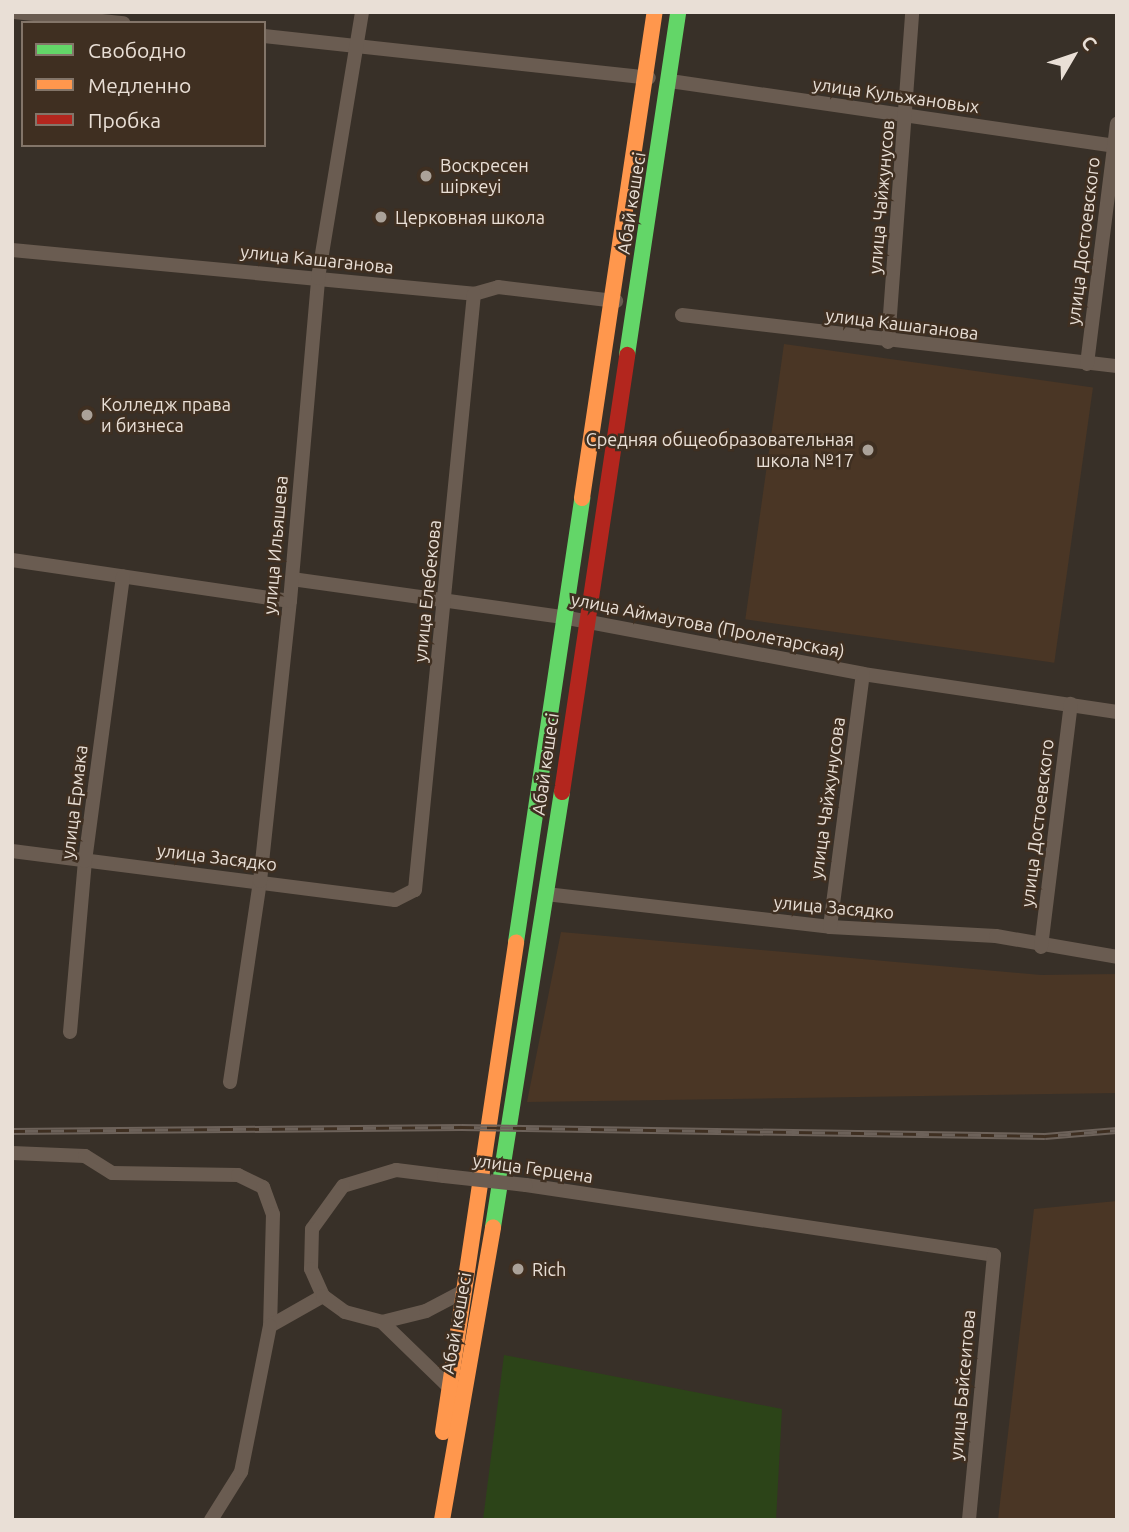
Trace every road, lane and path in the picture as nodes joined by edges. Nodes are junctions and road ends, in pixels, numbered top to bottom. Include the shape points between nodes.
1 (16, 12) edge
2 (362, 12) edge
3 (655, 12) edge
4 (678, 12) edge
5 (912, 12) edge
6 (104, 21) edge
7 (266, 36) edge
8 (357, 45) junction
9 (649, 78) junction
10 (670, 80) junction
11 (907, 117) junction
12 (1117, 124) edge
13 (1115, 146) edge
14 (12, 250) edge
15 (318, 278) junction
16 (474, 294) junction
17 (615, 301) junction
18 (682, 315) dead end
19 (888, 342) junction
20 (1087, 364) junction
21 (1117, 366) edge
22 (12, 560) edge
23 (123, 577) junction
24 (292, 579) junction
25 (290, 601) junction
26 (446, 603) junction
27 (568, 618) junction
28 (586, 622) junction
29 (863, 674) junction
30 (1071, 704) junction
31 (1117, 712) edge
32 (12, 850) edge
33 (85, 862) junction
34 (260, 881) junction
35 (415, 891) joint
36 (546, 894) junction
37 (830, 928) junction
38 (1041, 947) junction
39 (1117, 957) edge
40 (70, 1032) dead end
41 (230, 1082) dead end
42 (12, 1153) edge
43 (994, 1255) joint
44 (464, 1291) junction
45 (323, 1296) junction
46 (382, 1322) junction
47 (270, 1326) junction
48 (450, 1388) junction
49 (211, 1520) edge
50 (429, 1520) edge
51 (442, 1520) edge
52 (970, 1520) edge

1 - 6 street
2 - 8 street, улица Ильяшева
3 - 9 main road, Абай көшесі
4 - 10 main road, Абай көшесі
5 - 11 street, улица Чайжунусов
7 - 8 street
8 - 9 street
8 - 15 street, улица Ильяшева
9 - 17 main road, Абай көшесі
10 - 11 street, улица Кульжановых
10 - 28 main road, Абай көшесі
11 - 13 street, улица Кульжановых
11 - 19 street, улица Чайжунусов
12 - 13 street, улица Достоевского
13 - 20 street, улица Достоевского
14 - 15 street, улица Кашаганова
15 - 16 street, улица Кашаганова
15 - 24 street, улица Ильяшева
16 - 17 street, улица Кашаганова via 498,287
16 - 26 street, улица Елебекова
17 - 27 main road, Абай көшесі
18 - 19 street, улица Кашаганова
19 - 20 street, улица Кашаганова
20 - 21 street, улица Кашаганова
22 - 23 street
23 - 25 street
23 - 33 street, улица Ермака
24 - 25 street, улица Ильяшева
24 - 26 street, улица Аймаутова (Пролетарская)
25 - 34 street, улица Ильяшева
26 - 27 street, улица Аймаутова (Пролетарская)
26 - 35 street, улица Елебекова
27 - 28 street, улица Аймаутова (Пролетарская)
27 - 44 main road, Абай көшесі
28 - 29 street, улица Аймаутова (Пролетарская)
28 - 36 main road, Абай көшесі
29 - 30 street, улица Аймаутова (Пролетарская)
29 - 37 street, улица Чайжунусова
30 - 31 street, улица Аймаутова (Пролетарская)
30 - 38 street, улица Достоевского
32 - 33 street, улица Засядко
33 - 34 street, улица Засядко
33 - 40 street, улица Ермака
34 - 35 street, улица Засядко via 395,900
34 - 41 street, улица Ильяшева
36 - 37 street, улица Засядко
36 - 51 main road, Абай көшесі
37 - 38 street, улица Засядко via 996,936
38 - 39 street, улица Засядко
42 - 47 street via 85,1156 112,1173 238,1175 263,1186 273,1214
43 - 45 street, улица Герцена, bridge via 396,1170 343,1186 312,1229 311,1269
43 - 52 street, улица Байсеитова
44 - 46 street via 426,1311
44 - 48 main road, Абай көшесі
45 - 46 street via 345,1312
45 - 47 street
46 - 48 street
47 - 49 street via 241,1472
48 - 50 main road, Абай көшесі

